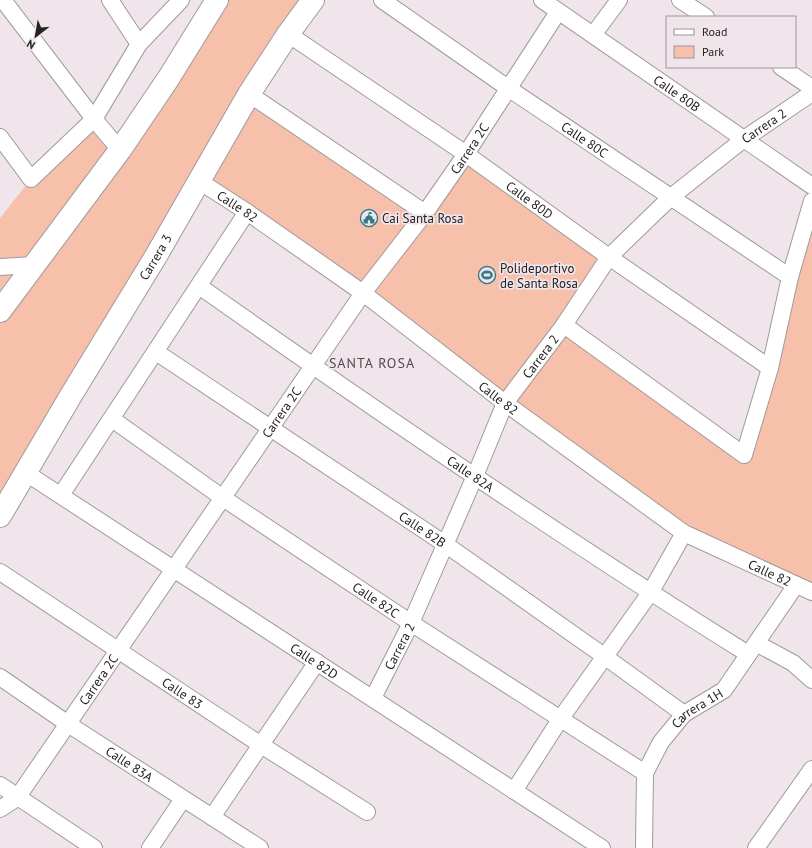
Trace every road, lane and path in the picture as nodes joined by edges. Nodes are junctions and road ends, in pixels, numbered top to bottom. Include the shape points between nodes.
1 (3, 0) edge
2 (110, 0) edge
3 (181, 0) edge
4 (313, 0) edge
5 (382, 0) edge
6 (542, 0) edge
7 (619, 0) edge
8 (680, 0) edge
9 (212, 2) edge
10 (558, 12) junction
11 (704, 16) edge
12 (288, 34) junction
13 (593, 35) junction
14 (139, 44) junction
15 (782, 68) edge
16 (508, 88) junction
17 (812, 88) edge
18 (812, 93) edge
19 (250, 94) junction
20 (94, 119) junction
21 (0, 138) edge
22 (744, 139) junction
23 (120, 150) junction
24 (466, 154) junction
25 (198, 181) junction
26 (812, 186) edge
27 (671, 197) junction
28 (812, 201) edge
29 (247, 212) junction
30 (425, 213) junction
31 (609, 257) junction
32 (34, 265) junction
33 (0, 267) edge
34 (790, 277) junction
35 (199, 286) junction
36 (363, 293) junction
37 (0, 311) edge
38 (564, 325) junction
39 (156, 352) junction
40 (313, 366) junction
41 (770, 368) junction
42 (505, 402) junction
43 (112, 419) junction
44 (271, 429) junction
45 (26, 473) junction
46 (475, 476) junction
47 (61, 495) junction
48 (223, 498) junction
49 (0, 516) edge
50 (684, 533) junction
51 (445, 544) junction
52 (174, 569) junction
53 (0, 572) edge
54 (796, 585) junction
55 (812, 592) edge
56 (650, 593) junction
57 (411, 623) junction
58 (752, 649) junction
59 (118, 651) junction
60 (604, 656) junction
61 (318, 662) junction
62 (0, 677) edge
63 (812, 680) edge
64 (373, 698) junction
65 (684, 714) junction
66 (561, 718) junction
67 (68, 724) junction
68 (261, 745) junction
69 (812, 769) edge
70 (645, 773) junction
71 (0, 785) edge
72 (514, 791) junction
73 (17, 798) junction
74 (183, 799) junction
75 (0, 809) edge
76 (367, 812) dead end
77 (212, 817) junction
78 (763, 846) edge
79 (94, 848) edge
80 (150, 848) edge
81 (260, 848) edge
82 (602, 848) edge
83 (644, 848) edge

1 - 20 street
2 - 14 street
3 - 14 street
4 - 12 main road, Carrera 3
5 - 16 street, Calle 80C
6 - 10 street, Calle 80B
7 - 13 street
8 - 11 street
9 - 23 main road via 168,78
10 - 13 street, Calle 80B
10 - 16 street, Carrera 2C
12 - 19 main road, Carrera 3
12 - 24 street, Calle 80D
13 - 22 street, Calle 80B
14 - 20 street
15 - 17 street
16 - 24 street, Carrera 2C
16 - 27 street, Calle 80C
18 - 22 street, Carrera 2
19 - 25 main road, Carrera 3
19 - 30 street
20 - 21 street via 31,179
20 - 23 street
22 - 26 street, Calle 80B
22 - 27 street, Carrera 2
23 - 32 main road
24 - 30 street, Carrera 2C
24 - 31 street, Calle 80D
25 - 29 street, Calle 82
25 - 45 main road, Carrera 3
27 - 31 street, Carrera 2
27 - 34 street, Calle 80C
28 - 34 street
29 - 35 street
29 - 36 street, Calle 82
30 - 36 street, Carrera 2C
31 - 38 street, Carrera 2
31 - 41 street, Calle 80D
32 - 33 street
32 - 37 main road
34 - 41 street
35 - 39 street
35 - 40 street, Calle 82A
36 - 40 street, Carrera 2C
36 - 42 street, Calle 82
38 - 41 street via 744,456
38 - 42 street, Carrera 2
39 - 43 street
39 - 44 street, Calle 82B
40 - 44 street, Carrera 2C
40 - 46 street, Calle 82A
42 - 46 street, Carrera 2
42 - 50 street, Calle 82
43 - 47 street
43 - 48 street, Calle 82C
44 - 48 street, Carrera 2C
44 - 51 street, Calle 82B
45 - 47 street, Calle 82D
45 - 49 main road, Carrera 3
46 - 51 street, Carrera 2
46 - 56 street, Calle 82A
47 - 52 street, Calle 82D
48 - 52 street, Carrera 2C
48 - 57 street, Calle 82C
50 - 54 street, Calle 82
50 - 56 street
51 - 57 street, Carrera 2
51 - 60 street, Calle 82B
52 - 59 street, Carrera 2C
52 - 61 street, Calle 82D
53 - 59 street, Calle 83
54 - 55 street, Calle 82
54 - 58 street, Carrera 1H
56 - 58 street, Calle 82A
56 - 60 street
57 - 64 street, Carrera 2
57 - 66 street, Calle 82C
58 - 63 street, Calle 82A via 793,663
58 - 65 street, Carrera 1H via 724,690
59 - 67 street, Carrera 2C
59 - 68 street, Calle 83
60 - 65 street, Calle 82B
60 - 66 street
61 - 64 street, Calle 82D
61 - 68 street
62 - 67 street, Calle 83A
64 - 72 street, Calle 82D
65 - 70 street, Carrera 1H via 661,742
66 - 70 street, Calle 82C
66 - 72 street
67 - 73 street, Carrera 2C
67 - 74 street, Calle 83A
68 - 76 street, Calle 83
68 - 77 street
69 - 78 street
70 - 83 street, Carrera 1H
71 - 73 street
72 - 82 street, Calle 82D
73 - 75 street, Carrera 2C
73 - 79 street
74 - 77 street, Calle 83A
74 - 80 street
77 - 81 street, Calle 83A

